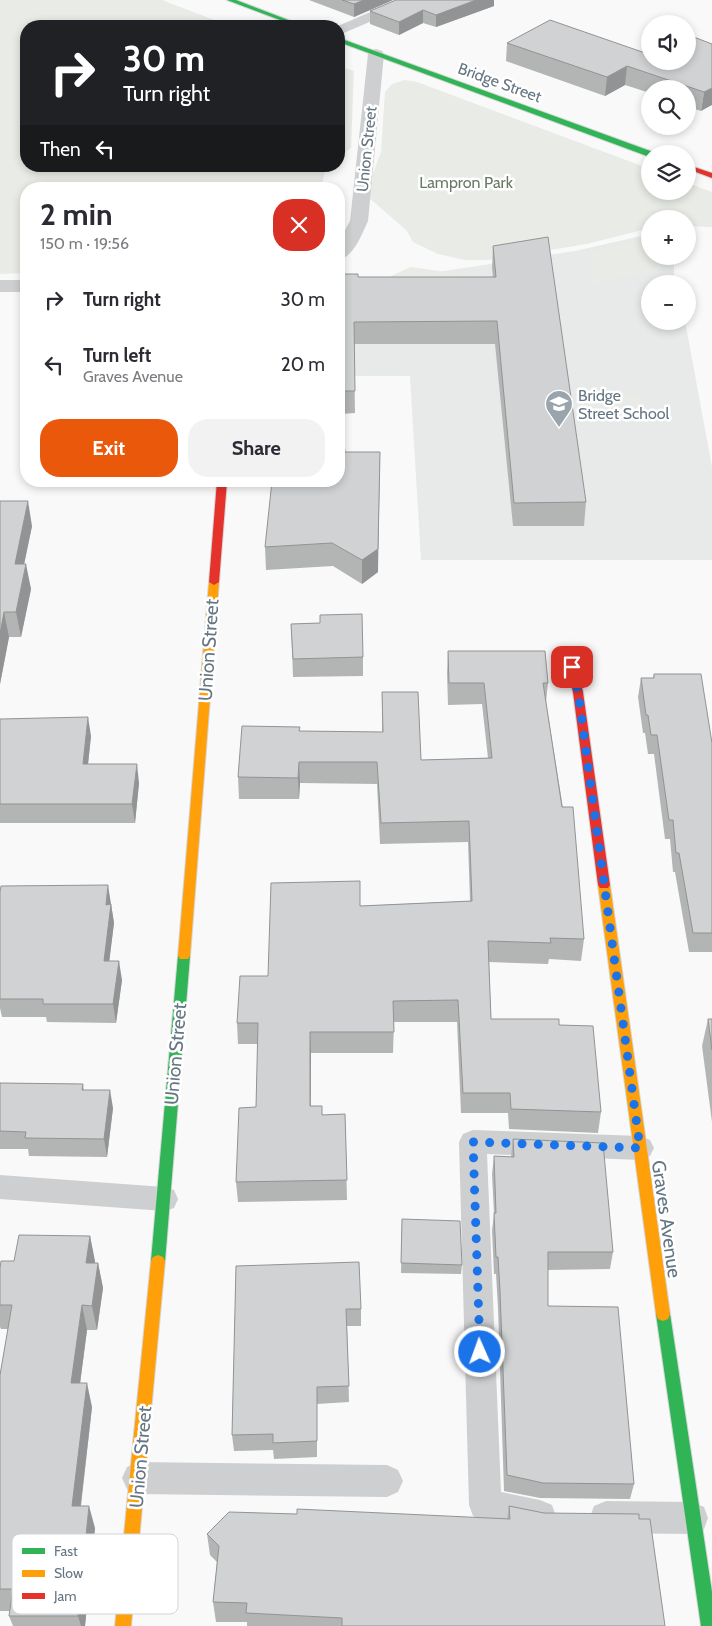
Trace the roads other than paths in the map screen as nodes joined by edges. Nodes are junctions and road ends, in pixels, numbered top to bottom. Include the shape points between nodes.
1 (230, 0) edge
2 (409, 0) edge
3 (285, 20) edge
4 (345, 28) edge
5 (345, 42) edge
6 (376, 54) junction
7 (641, 151) edge
8 (696, 170) edge
9 (712, 176) edge
10 (345, 246) edge
11 (0, 286) edge
12 (20, 286) edge
13 (222, 487) edge
14 (572, 667) dead end
15 (640, 1148) junction
16 (0, 1188) edge
17 (164, 1198) junction
18 (138, 1478) junction
19 (387, 1481) dead end
20 (692, 1518) junction
21 (132, 1534) edge
22 (709, 1626) edge

1 - 3 main road
2 - 4 lane
5 - 6 main road, Bridge Street
6 - 7 main road, Bridge Street
6 - 10 street, Union Street via 359,221
8 - 9 main road
11 - 12 street
13 - 17 main road, Union Street
14 - 15 main road, Graves Avenue
15 - 20 main road, Graves Avenue
15 - 20 lane via 473,1142 485,1505 540,1516
16 - 17 lane
17 - 18 main road, Union Street
18 - 19 lane
18 - 21 main road, Union Street
20 - 22 main road, Graves Avenue

